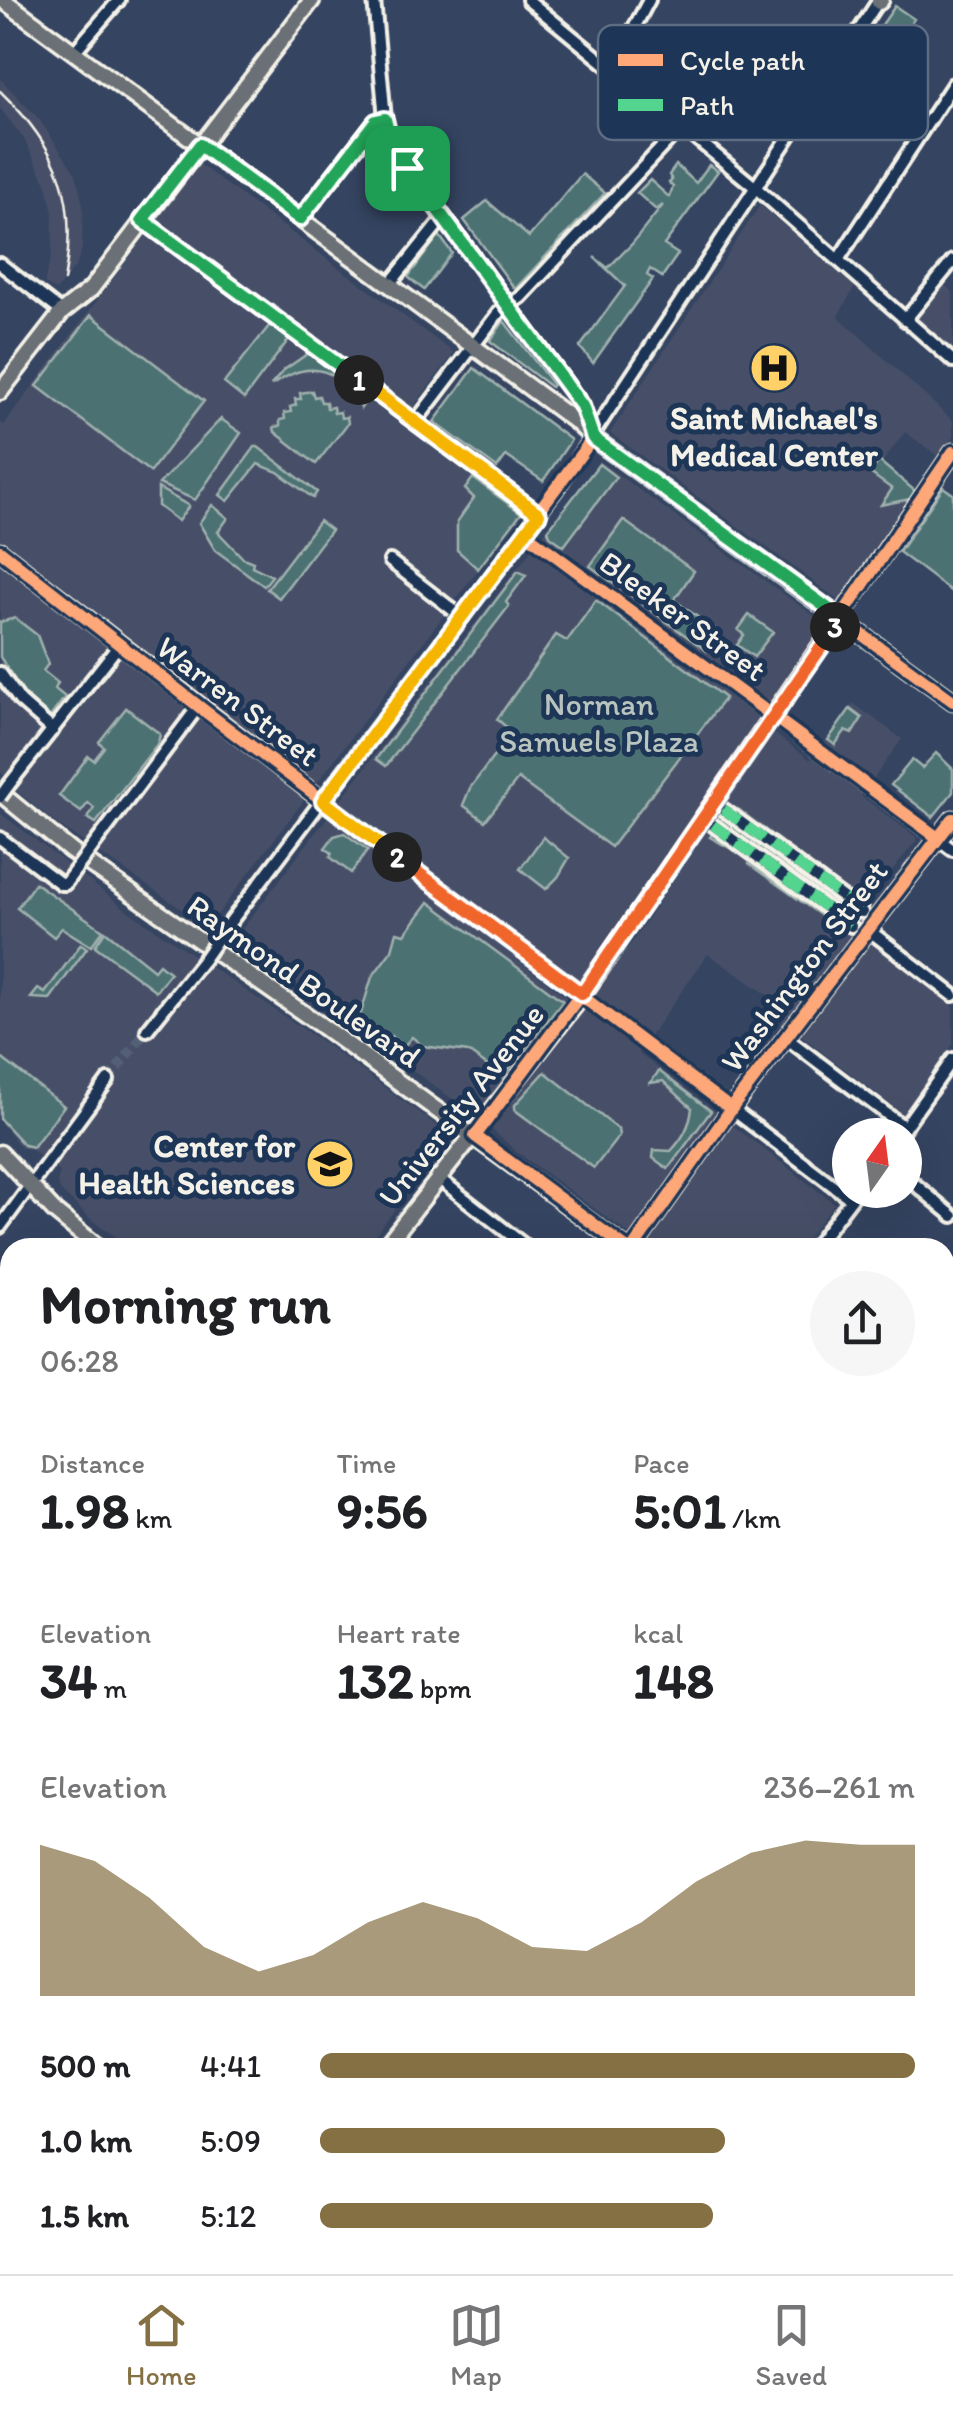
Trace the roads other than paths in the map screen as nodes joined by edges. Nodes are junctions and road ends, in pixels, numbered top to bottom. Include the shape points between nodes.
1 (3, 0) edge
2 (120, 0) edge
3 (312, 0) edge
4 (374, 0) edge
5 (528, 0) edge
6 (649, 0) edge
7 (881, 1) edge
8 (636, 25) edge
9 (865, 25) edge
10 (74, 52) junction
11 (598, 58) edge
12 (953, 84) edge
13 (385, 119) junction
14 (928, 122) edge
15 (669, 140) edge
16 (695, 140) edge
17 (788, 140) edge
18 (916, 140) edge
19 (200, 145) junction
20 (756, 188) junction
21 (443, 218) junction
22 (300, 219) junction
23 (142, 220) junction
24 (838, 260) junction
25 (953, 261) edge
26 (1, 266) edge
27 (389, 285) junction
28 (508, 306) junction
29 (62, 312) junction
30 (905, 320) junction
31 (473, 347) junction
32 (953, 361) edge
33 (0, 392) edge
34 (416, 422) junction
35 (593, 438) junction
36 (953, 452) edge
37 (539, 514) junction
38 (525, 533) junction
39 (0, 551) edge
40 (390, 561) dead end
41 (462, 617) junction
42 (840, 618) junction
43 (119, 645) junction
44 (0, 673) edge
45 (953, 700) edge
46 (198, 707) junction
47 (774, 717) junction
48 (53, 730) junction
49 (3, 792) edge
50 (323, 801) junction
51 (723, 810) dead end
52 (734, 817) junction
53 (953, 819) edge
54 (713, 825) dead end
55 (751, 830) junction
56 (723, 832) junction
57 (0, 838) edge
58 (938, 838) junction
59 (746, 849) junction
60 (953, 850) edge
61 (785, 856) junction
62 (775, 870) junction
63 (818, 879) junction
64 (838, 895) junction
65 (814, 898) junction
66 (862, 912) dead end
67 (834, 914) junction
68 (859, 927) junction
69 (582, 994) junction
70 (953, 995) edge
71 (147, 1030) tunnel mouth
72 (786, 1037) junction
73 (953, 1059) edge
74 (108, 1080) tunnel mouth
75 (731, 1109) junction
76 (886, 1118) edge
77 (911, 1118) edge
78 (475, 1136) junction
79 (0, 1152) edge
80 (438, 1178) junction
81 (832, 1179) edge
82 (29, 1186) junction
83 (922, 1190) edge
84 (844, 1208) edge
85 (953, 1216) edge
86 (0, 1227) edge
87 (87, 1238) edge
88 (392, 1238) edge
89 (515, 1238) edge
90 (616, 1238) edge
91 (637, 1238) edge
92 (821, 1238) edge

1 - 10 main road
2 - 10 street
3 - 19 main road
4 - 13 street
5 - 11 street
6 - 8 street
7 - 9 street
10 - 19 main road
12 - 14 street
13 - 21 street via 396,154
13 - 22 street via 373,124
15 - 28 street
16 - 20 street
17 - 20 street
18 - 24 street
19 - 22 main road
19 - 23 main road
20 - 24 street
20 - 35 street
21 - 27 street
21 - 28 street
22 - 27 main road
23 - 29 main road via 91,289
23 - 34 street
24 - 30 street
25 - 30 street
26 - 29 street
27 - 31 main road
28 - 31 street
28 - 35 street via 582,406
29 - 33 main road
30 - 32 street
31 - 34 street
31 - 35 main road
34 - 37 street
35 - 37 street
35 - 42 main road
36 - 42 main road, University Avenue
37 - 38 street
38 - 41 street
38 - 47 street, Bleeker Street
39 - 43 main road, Warren Street
40 - 41 street
41 - 50 street
42 - 45 main road
42 - 47 main road, University Avenue
43 - 46 main road, Warren Street
43 - 48 street
44 - 48 street
46 - 50 main road, Warren Street
46 - 57 street, bridge via 66,884
47 - 58 street, Bleeker Street
47 - 69 main road, University Avenue
48 - 49 street
49 - 78 main road, Raymond Boulevard via 71,851
50 - 69 street, Warren Street
50 - 71 street, bridge
51 - 52 street
52 - 55 street
52 - 56 street
53 - 58 main road, Washington Street
54 - 56 street
55 - 59 street
55 - 61 street
56 - 59 street
58 - 60 street, Bleeker Street
58 - 68 main road, Washington Street
59 - 62 street
61 - 62 street
61 - 63 street
62 - 65 street
63 - 64 street
63 - 65 street
64 - 66 street
64 - 67 street
65 - 67 street
67 - 68 street
68 - 70 street
68 - 72 main road, Washington Street
69 - 75 street, Warren Street
69 - 78 main road, University Avenue
72 - 75 main road, Washington Street
72 - 76 street
73 - 77 street
74 - 82 street
75 - 81 street, Warren Street
75 - 91 main road, Washington Street
78 - 80 main road, University Avenue
78 - 90 main road, Raymond Boulevard
79 - 82 main road
80 - 88 main road, University Avenue
80 - 89 street
82 - 86 street
82 - 87 main road
83 - 85 street
84 - 92 street

